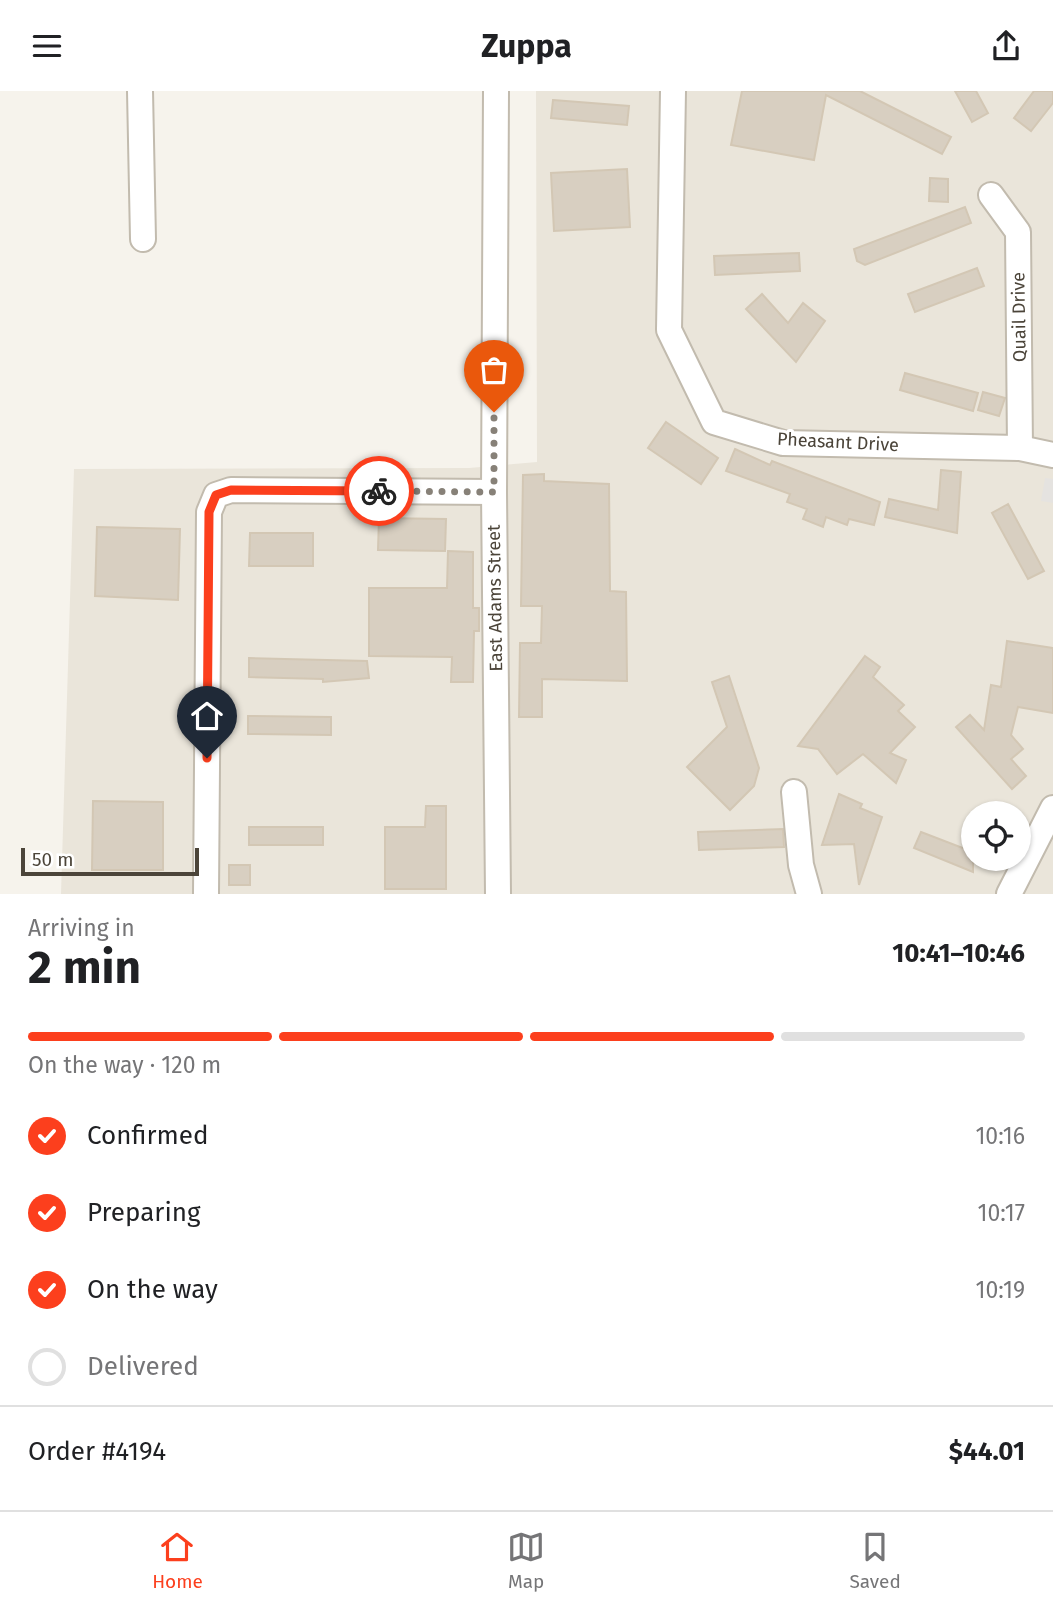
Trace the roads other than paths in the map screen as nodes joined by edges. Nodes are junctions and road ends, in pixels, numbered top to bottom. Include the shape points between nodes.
1 (141, 91) edge
2 (496, 91) edge
3 (673, 91) edge
4 (992, 195) dead end
5 (143, 239) dead end
6 (1020, 448) junction
7 (1053, 455) edge
8 (494, 492) junction
9 (794, 792) dead end
10 (1053, 808) edge
11 (206, 894) edge
12 (498, 894) edge
13 (809, 894) edge
14 (1009, 894) edge

1 - 5 street
2 - 8 street, East Adams Street
3 - 6 street, Pheasant Drive via 669,330 714,422 782,443
4 - 6 street, Quail Drive via 1018,232
6 - 7 street, Pheasant Drive
8 - 11 street via 231,490 216,495 209,512
8 - 12 street, East Adams Street
9 - 13 street via 801,866
10 - 14 street

